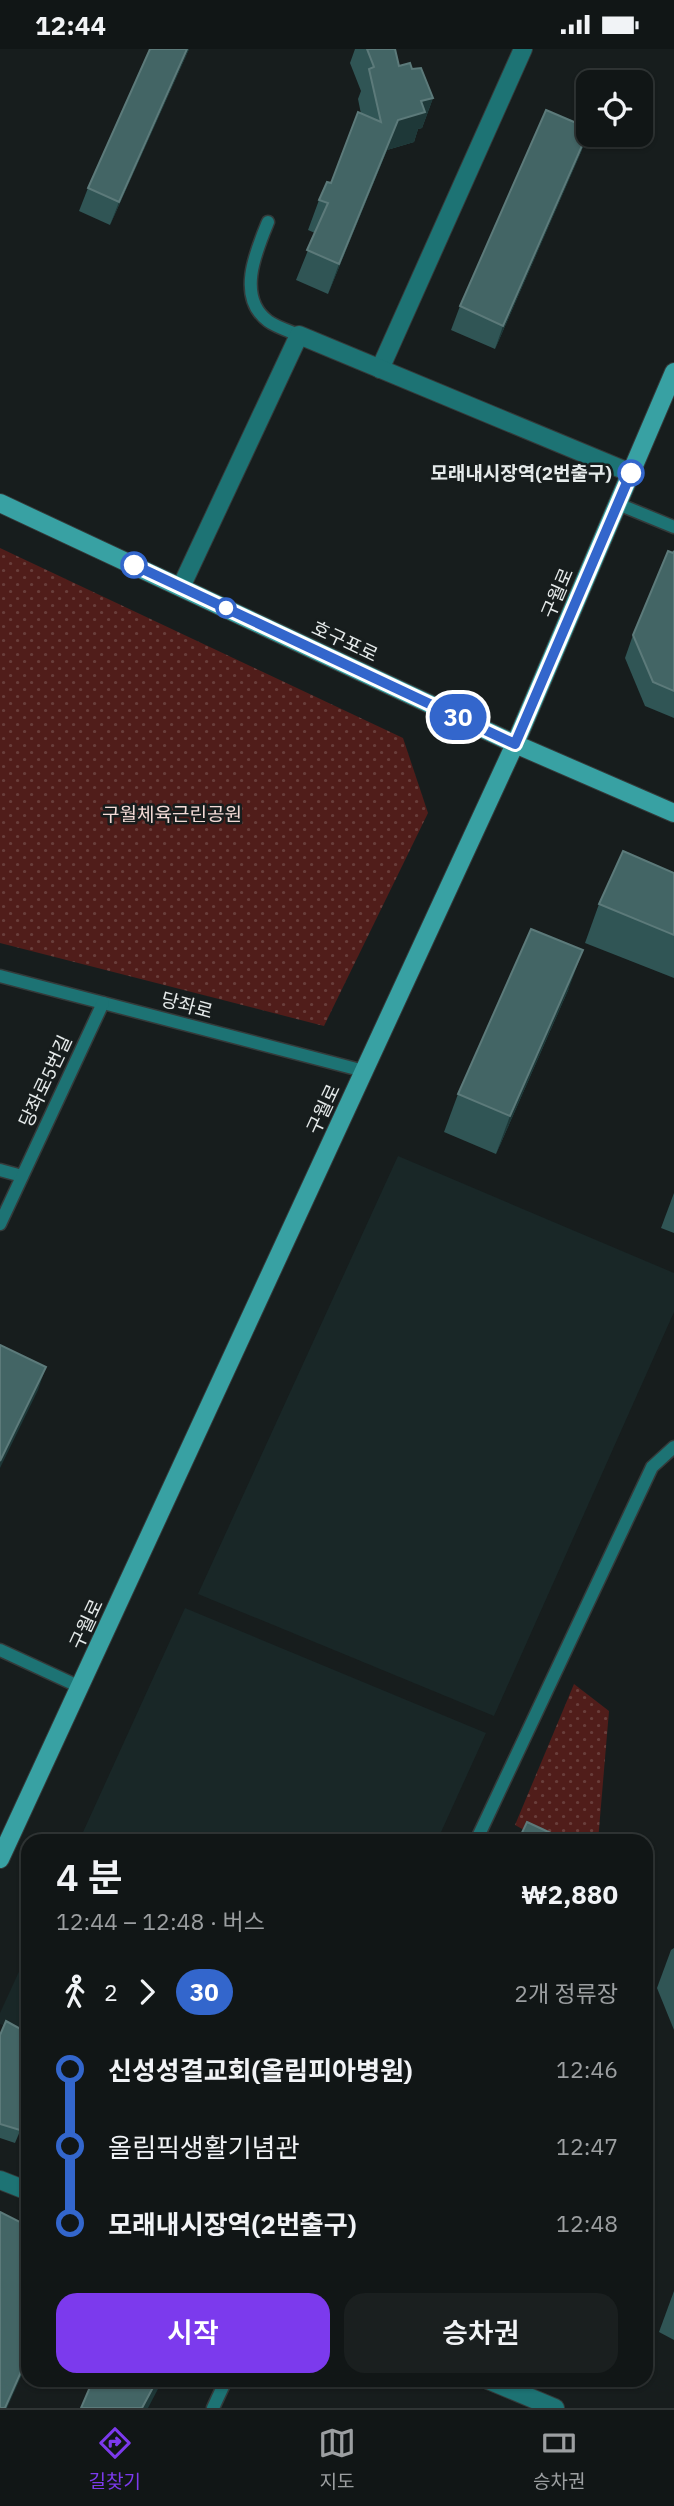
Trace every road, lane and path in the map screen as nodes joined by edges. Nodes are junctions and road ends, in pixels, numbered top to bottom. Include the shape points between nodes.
1 (523, 49) edge
2 (268, 222) dead end
3 (299, 335) junction
4 (380, 369) junction
5 (674, 372) edge
6 (631, 473) junction
7 (0, 503) edge
8 (618, 504) junction
9 (674, 527) edge
10 (181, 587) junction
11 (515, 744) junction
12 (674, 813) edge
13 (0, 976) edge
14 (103, 1003) junction
15 (364, 1071) junction
16 (0, 1170) edge
17 (22, 1176) junction
18 (0, 1224) edge
19 (674, 1447) edge
20 (0, 1650) edge
21 (80, 1687) junction
22 (479, 1834) edge
23 (0, 1859) edge
24 (0, 2180) edge
25 (21, 2188) edge
26 (223, 2387) edge
27 (505, 2387) edge
28 (213, 2408) edge
29 (555, 2408) edge

1 - 4 street
2 - 3 lane via 252,263 253,300 267,321
3 - 4 street
3 - 10 street
4 - 6 street
5 - 6 main road, 구월로
6 - 8 main road, 구월로
7 - 10 main road, 호구포로
8 - 9 lane
8 - 11 main road, 구월로
10 - 11 main road, 호구포로
11 - 12 main road, 호구포로
11 - 15 main road, 구월로
13 - 14 lane, 당좌로
14 - 15 lane, 당좌로
14 - 17 lane, 당좌로5번길
15 - 21 main road, 구월로
16 - 17 lane
17 - 18 lane, 당좌로5번길
19 - 22 lane via 652,1467
20 - 21 lane
21 - 23 main road, 구월로
24 - 25 street
26 - 28 lane
27 - 29 street

